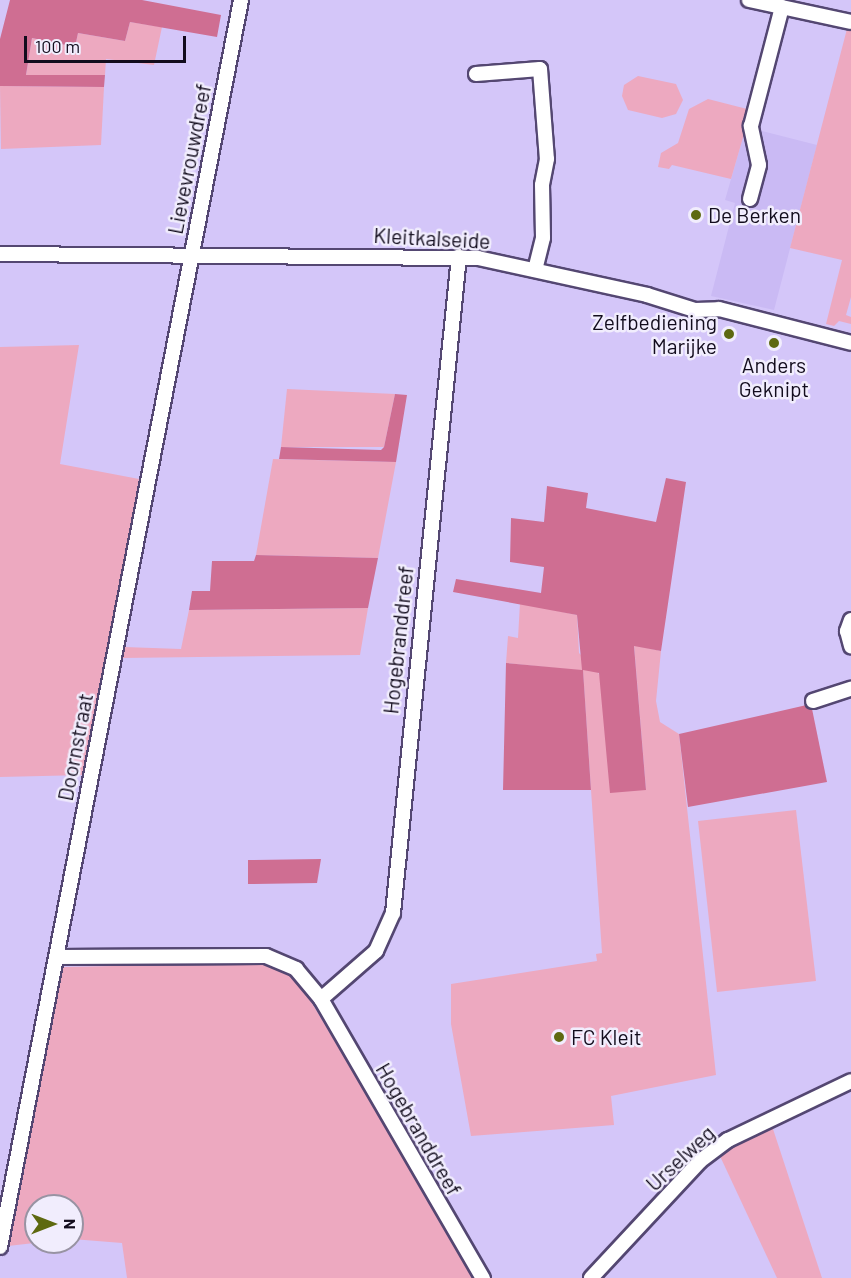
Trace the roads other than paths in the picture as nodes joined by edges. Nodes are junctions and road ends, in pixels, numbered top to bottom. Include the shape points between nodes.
1 (241, 0) edge
2 (749, 0) edge
3 (782, 7) junction
4 (851, 22) edge
5 (476, 74) dead end
6 (750, 200) dead end
7 (0, 254) edge
8 (192, 255) junction
9 (459, 256) junction
10 (535, 270) junction
11 (851, 344) edge
12 (851, 621) edge
13 (851, 646) edge
14 (851, 689) edge
15 (813, 701) dead end
16 (56, 957) junction
17 (321, 999) junction
18 (851, 1081) edge
19 (0, 1247) edge
20 (483, 1278) edge
21 (591, 1278) edge

1 - 8 street, Lievevrouwdreef
2 - 3 street
3 - 4 street
3 - 6 street via 751,126 759,165
5 - 10 street via 540,69 547,159 542,184 543,232
7 - 8 street, Kleitkalseide
8 - 9 street, Kleitkalseide
8 - 16 street, Doornstraat
9 - 10 street, Kleitkalseide
9 - 17 street, Hogebranddreef via 393,913 376,951
10 - 11 street, Kleitkalseide via 695,310 719,309
12 - 13 street via 847,631
14 - 15 street
16 - 17 street, Hogebranddreef via 266,956 296,969
16 - 19 street, Doornstraat
17 - 20 street, Hogebranddreef
18 - 21 street, Urselweg via 728,1140 700,1161

